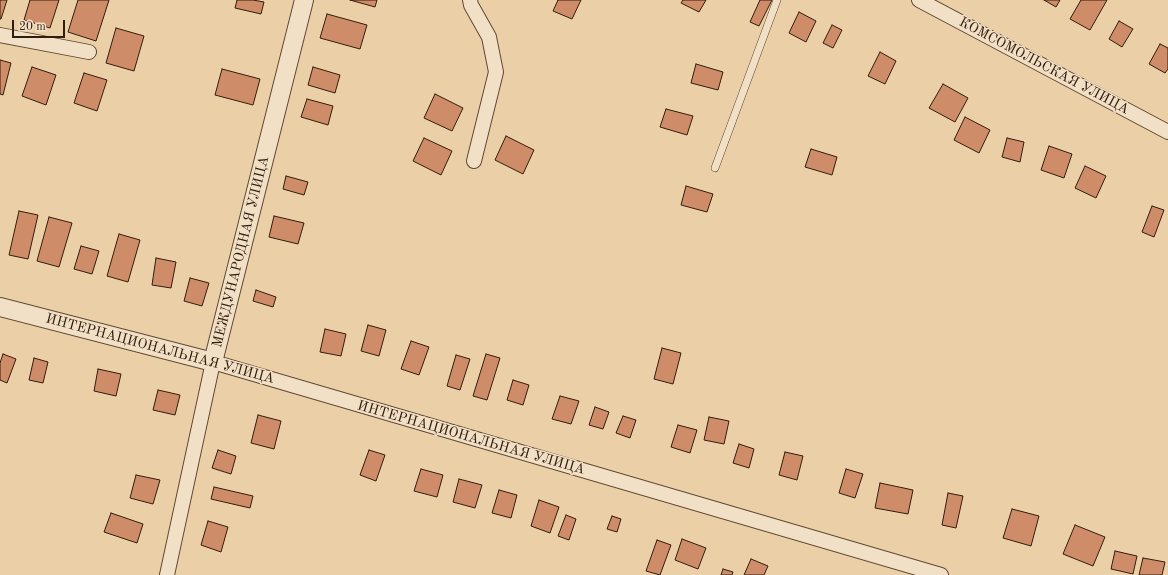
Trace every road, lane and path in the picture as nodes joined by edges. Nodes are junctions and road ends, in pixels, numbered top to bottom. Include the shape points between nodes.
1 (304, 0) edge
2 (470, 0) edge
3 (777, 0) edge
4 (919, 0) edge
5 (0, 35) edge
6 (89, 52) dead end
7 (1168, 132) edge
8 (474, 161) dead end
9 (715, 168) dead end
10 (0, 306) edge
11 (213, 362) junction
12 (167, 575) edge
13 (941, 575) edge

1 - 11 street, МЕЖДУНАРОДНАЯ УЛИЦА
2 - 8 street via 489,36 496,72
3 - 9 lane
4 - 7 street, КОМСОМОЛЬСКАЯ УЛИЦА
5 - 6 street
10 - 11 street, ИНТЕРНАЦИОНАЛЬНАЯ УЛИЦА
11 - 12 street, МЕЖДУНАРОДНАЯ УЛИЦА
11 - 13 street, ИНТЕРНАЦИОНАЛЬНАЯ УЛИЦА

